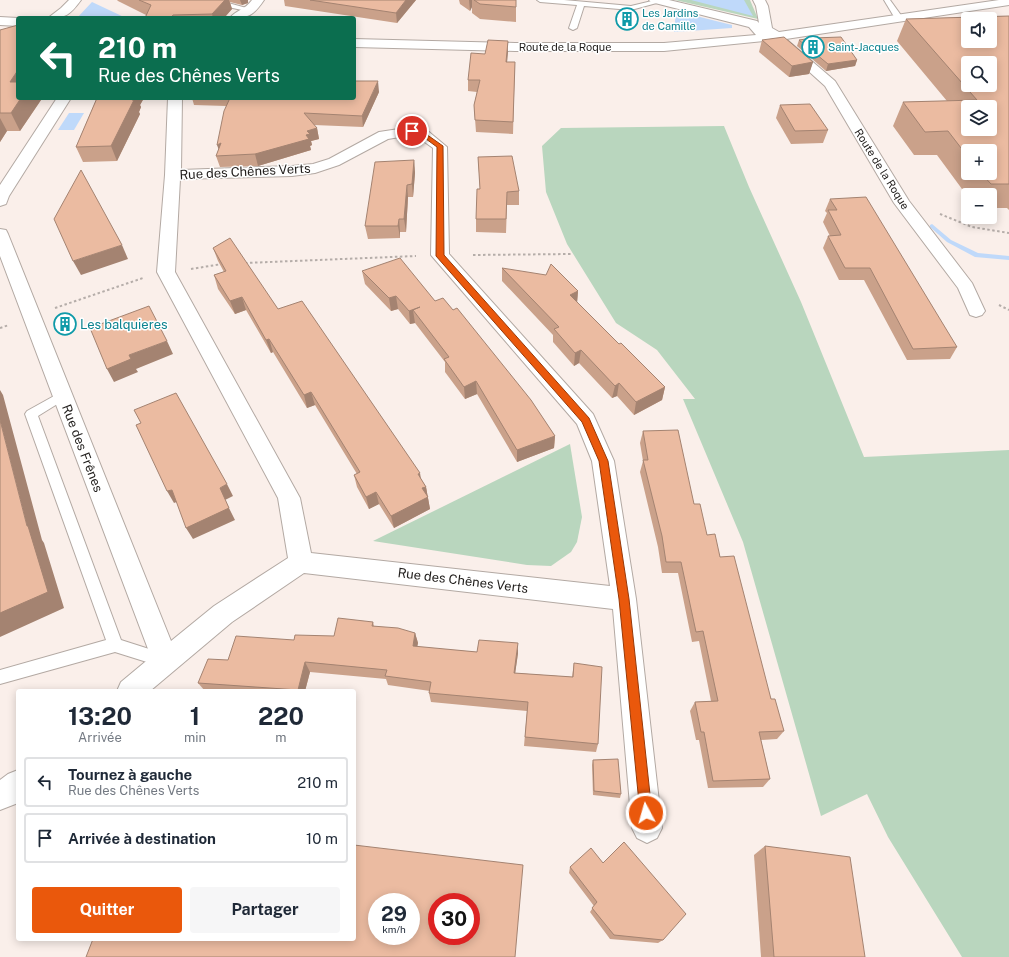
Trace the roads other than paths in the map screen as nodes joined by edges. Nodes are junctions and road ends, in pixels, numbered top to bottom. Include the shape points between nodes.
1 (75, 0) edge
2 (211, 0) edge
3 (258, 0) edge
4 (540, 0) edge
5 (759, 0) edge
6 (887, 0) edge
7 (658, 1) edge
8 (1009, 2) edge
9 (581, 4) junction
10 (251, 10) junction
11 (57, 16) edge
12 (240, 16) edge
13 (899, 18) junction
14 (572, 28) dead end
15 (770, 37) junction
16 (356, 43) edge
17 (63, 100) edge
18 (174, 100) edge
19 (173, 175) junction
20 (0, 201) edge
21 (0, 234) edge
22 (976, 312) dead end
23 (63, 395) junction
24 (301, 562) junction
25 (624, 599) junction
26 (115, 645) junction
27 (166, 662) junction
28 (0, 677) edge
29 (132, 689) edge
30 (16, 786) edge
31 (0, 796) edge
32 (647, 828) dead end

1 - 11 street
2 - 10 lane
3 - 10 street
4 - 9 lane
5 - 15 street, Route de la Roque
6 - 13 lane
7 - 9 lane via 631,8
7 - 15 street via 753,24
8 - 13 street, Route de la Roque
9 - 14 lane
10 - 12 street
13 - 15 street, Route de la Roque
15 - 16 street, Route de la Roque via 632,48
15 - 22 street, Route de la Roque via 830,84 902,203 966,287
17 - 20 street
18 - 19 street, Rue des Chênes Verts
19 - 24 street, Rue des Chênes Verts via 166,272 290,498
19 - 25 street, Rue des Chênes Verts via 315,168 334,162 384,135 412,131 424,135 440,146 440,256 586,420 603,461
21 - 23 street, Rue des Frênes
23 - 26 lane via 31,414
23 - 27 street, Rue des Frênes
24 - 25 street, Rue des Chênes Verts
24 - 27 street via 223,614
25 - 32 street
26 - 27 lane
26 - 28 lane
27 - 29 street
30 - 31 street

